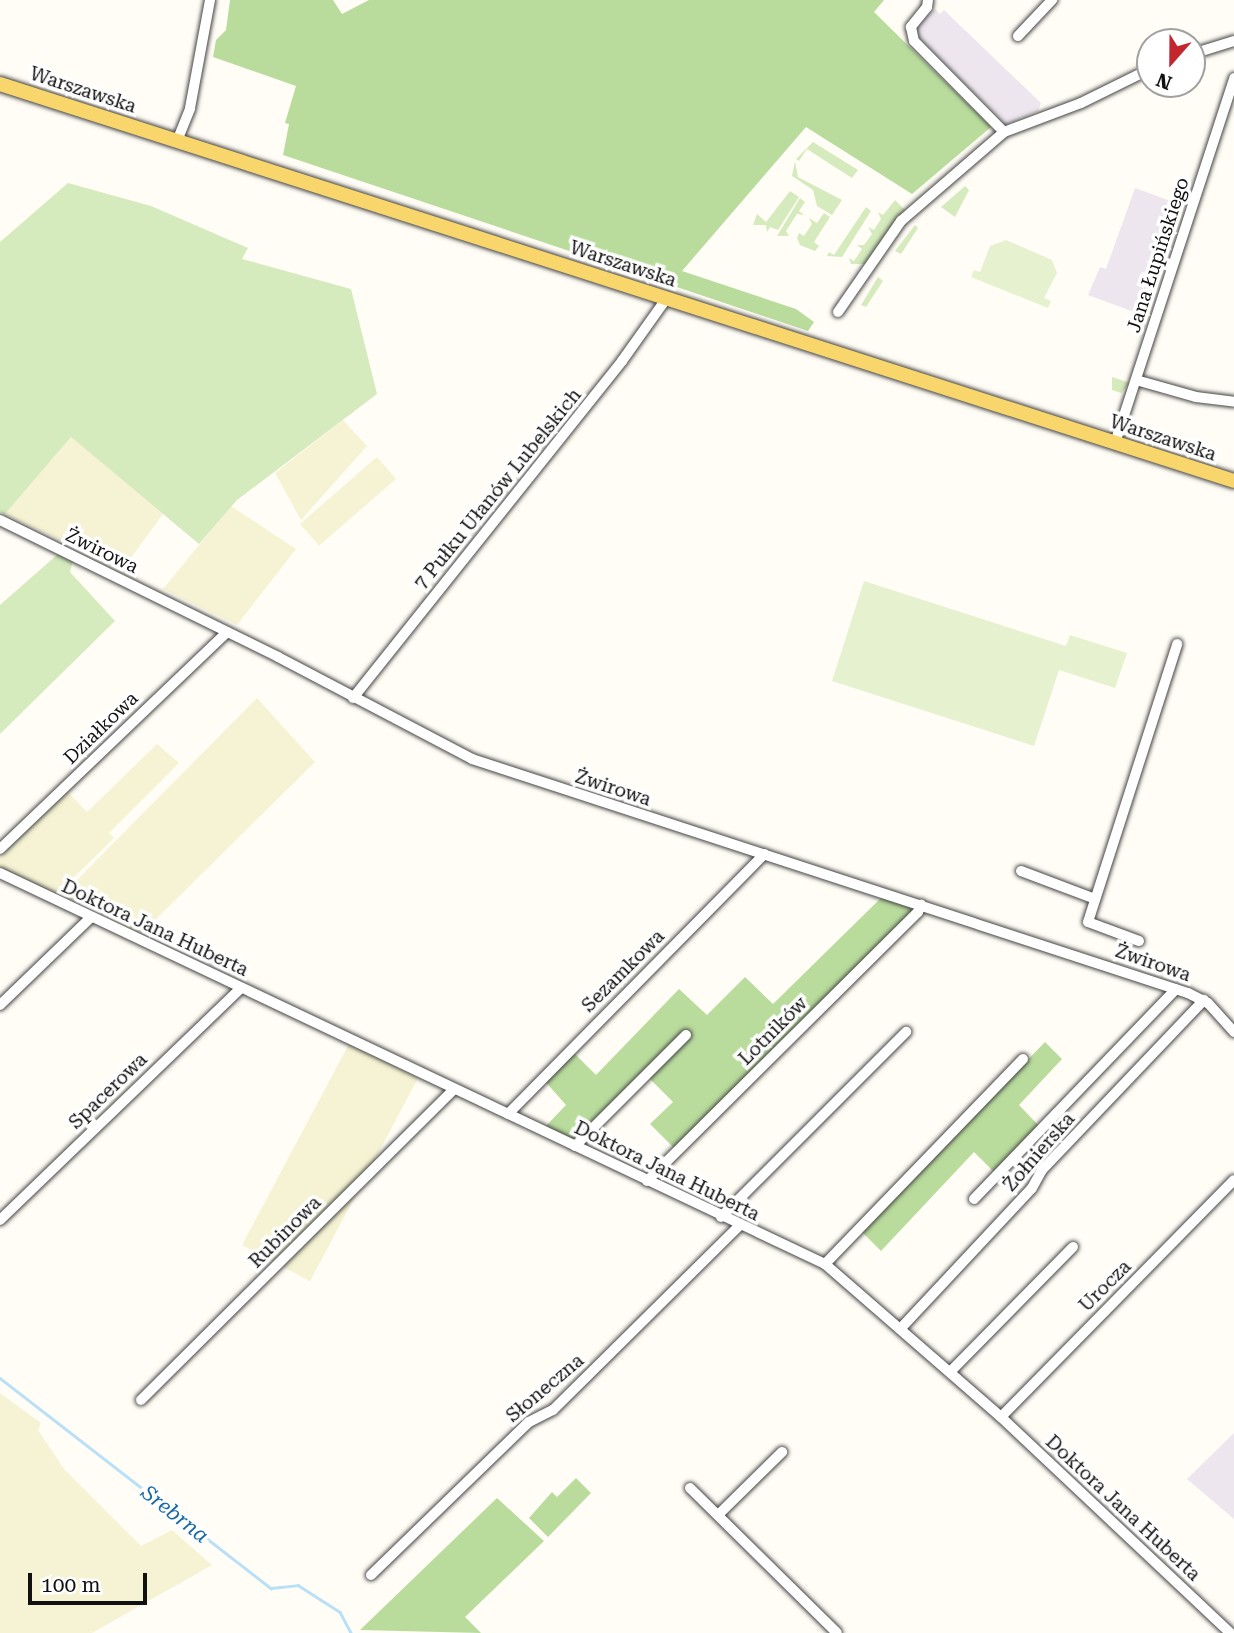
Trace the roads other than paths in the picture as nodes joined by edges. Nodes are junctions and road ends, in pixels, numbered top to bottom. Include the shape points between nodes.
1 (210, 0) edge
2 (928, 0) edge
3 (1052, 0) edge
4 (1018, 36) dead end
5 (1234, 41) edge
6 (1206, 50) edge
7 (1136, 76) edge
8 (1234, 78) edge
9 (0, 84) edge
10 (1004, 132) junction
11 (177, 141) junction
12 (666, 299) junction
13 (838, 312) dead end
14 (1136, 380) junction
15 (1234, 402) edge
16 (1115, 443) junction
17 (1234, 481) edge
18 (0, 520) edge
19 (227, 632) junction
20 (1177, 644) dead end
21 (354, 698) junction
22 (0, 849) edge
23 (764, 854) junction
24 (1021, 871) dead end
25 (0, 873) edge
26 (1095, 899) junction
27 (921, 905) junction
28 (91, 917) junction
29 (1139, 941) dead end
30 (241, 988) junction
31 (1175, 989) junction
32 (1204, 1000) junction
33 (0, 1005) edge
34 (906, 1032) dead end
35 (1234, 1032) edge
36 (686, 1035) dead end
37 (1023, 1059) dead end
38 (454, 1089) junction
39 (508, 1114) junction
40 (575, 1146) junction
41 (647, 1181) junction
42 (1234, 1181) edge
43 (974, 1199) dead end
44 (720, 1217) junction
45 (0, 1220) edge
46 (739, 1226) junction
47 (1073, 1247) dead end
48 (825, 1265) junction
49 (902, 1327) junction
50 (951, 1371) junction
51 (141, 1399) dead end
52 (1001, 1417) junction
53 (782, 1452) dead end
54 (690, 1488) dead end
55 (718, 1515) junction
56 (371, 1575) dead end
57 (836, 1633) edge
58 (1230, 1633) edge

1 - 11 street via 190,108
2 - 10 street via 928,7 911,27 915,41
3 - 4 street
5 - 6 street
7 - 10 street
8 - 14 street, Jana Łupińskiego
9 - 11 main road, Warszawska
10 - 13 street via 901,221
11 - 12 main road, Warszawska
12 - 16 main road, Warszawska
12 - 21 street, 7 Pułku Ułanów Lubelskich
14 - 15 street
14 - 16 street, Jana Łupińskiego
16 - 17 main road, Warszawska
18 - 19 street, Żwirowa
19 - 21 street, Żwirowa
19 - 22 street, Działkowa
20 - 26 street
21 - 23 street, Żwirowa via 487,765
23 - 27 street, Żwirowa
23 - 39 street, Sezamkowa
24 - 26 street
25 - 28 street, Doktora Jana Huberta
26 - 29 street via 1088,922
27 - 31 street, Żwirowa
27 - 41 street, Lotników
28 - 30 street, Doktora Jana Huberta
28 - 33 street
30 - 38 street, Doktora Jana Huberta
30 - 45 street, Spacerowa
31 - 32 street, Żwirowa
31 - 43 street
32 - 35 street, Żwirowa
32 - 49 street, Żołnierska via 1042,1170 1032,1188
34 - 44 street
36 - 40 street
37 - 48 street
38 - 39 street, Doktora Jana Huberta
38 - 51 street, Rubinowa
39 - 40 street, Doktora Jana Huberta
40 - 41 street, Doktora Jana Huberta
41 - 44 street, Doktora Jana Huberta
42 - 52 street, Urocza
44 - 46 street, Doktora Jana Huberta
46 - 48 street, Doktora Jana Huberta
46 - 56 street, Słoneczna via 553,1410 529,1422
47 - 50 street
48 - 49 street, Doktora Jana Huberta
49 - 50 street, Doktora Jana Huberta
50 - 52 street, Doktora Jana Huberta
52 - 58 street, Doktora Jana Huberta
53 - 55 street
54 - 55 street
55 - 57 street

